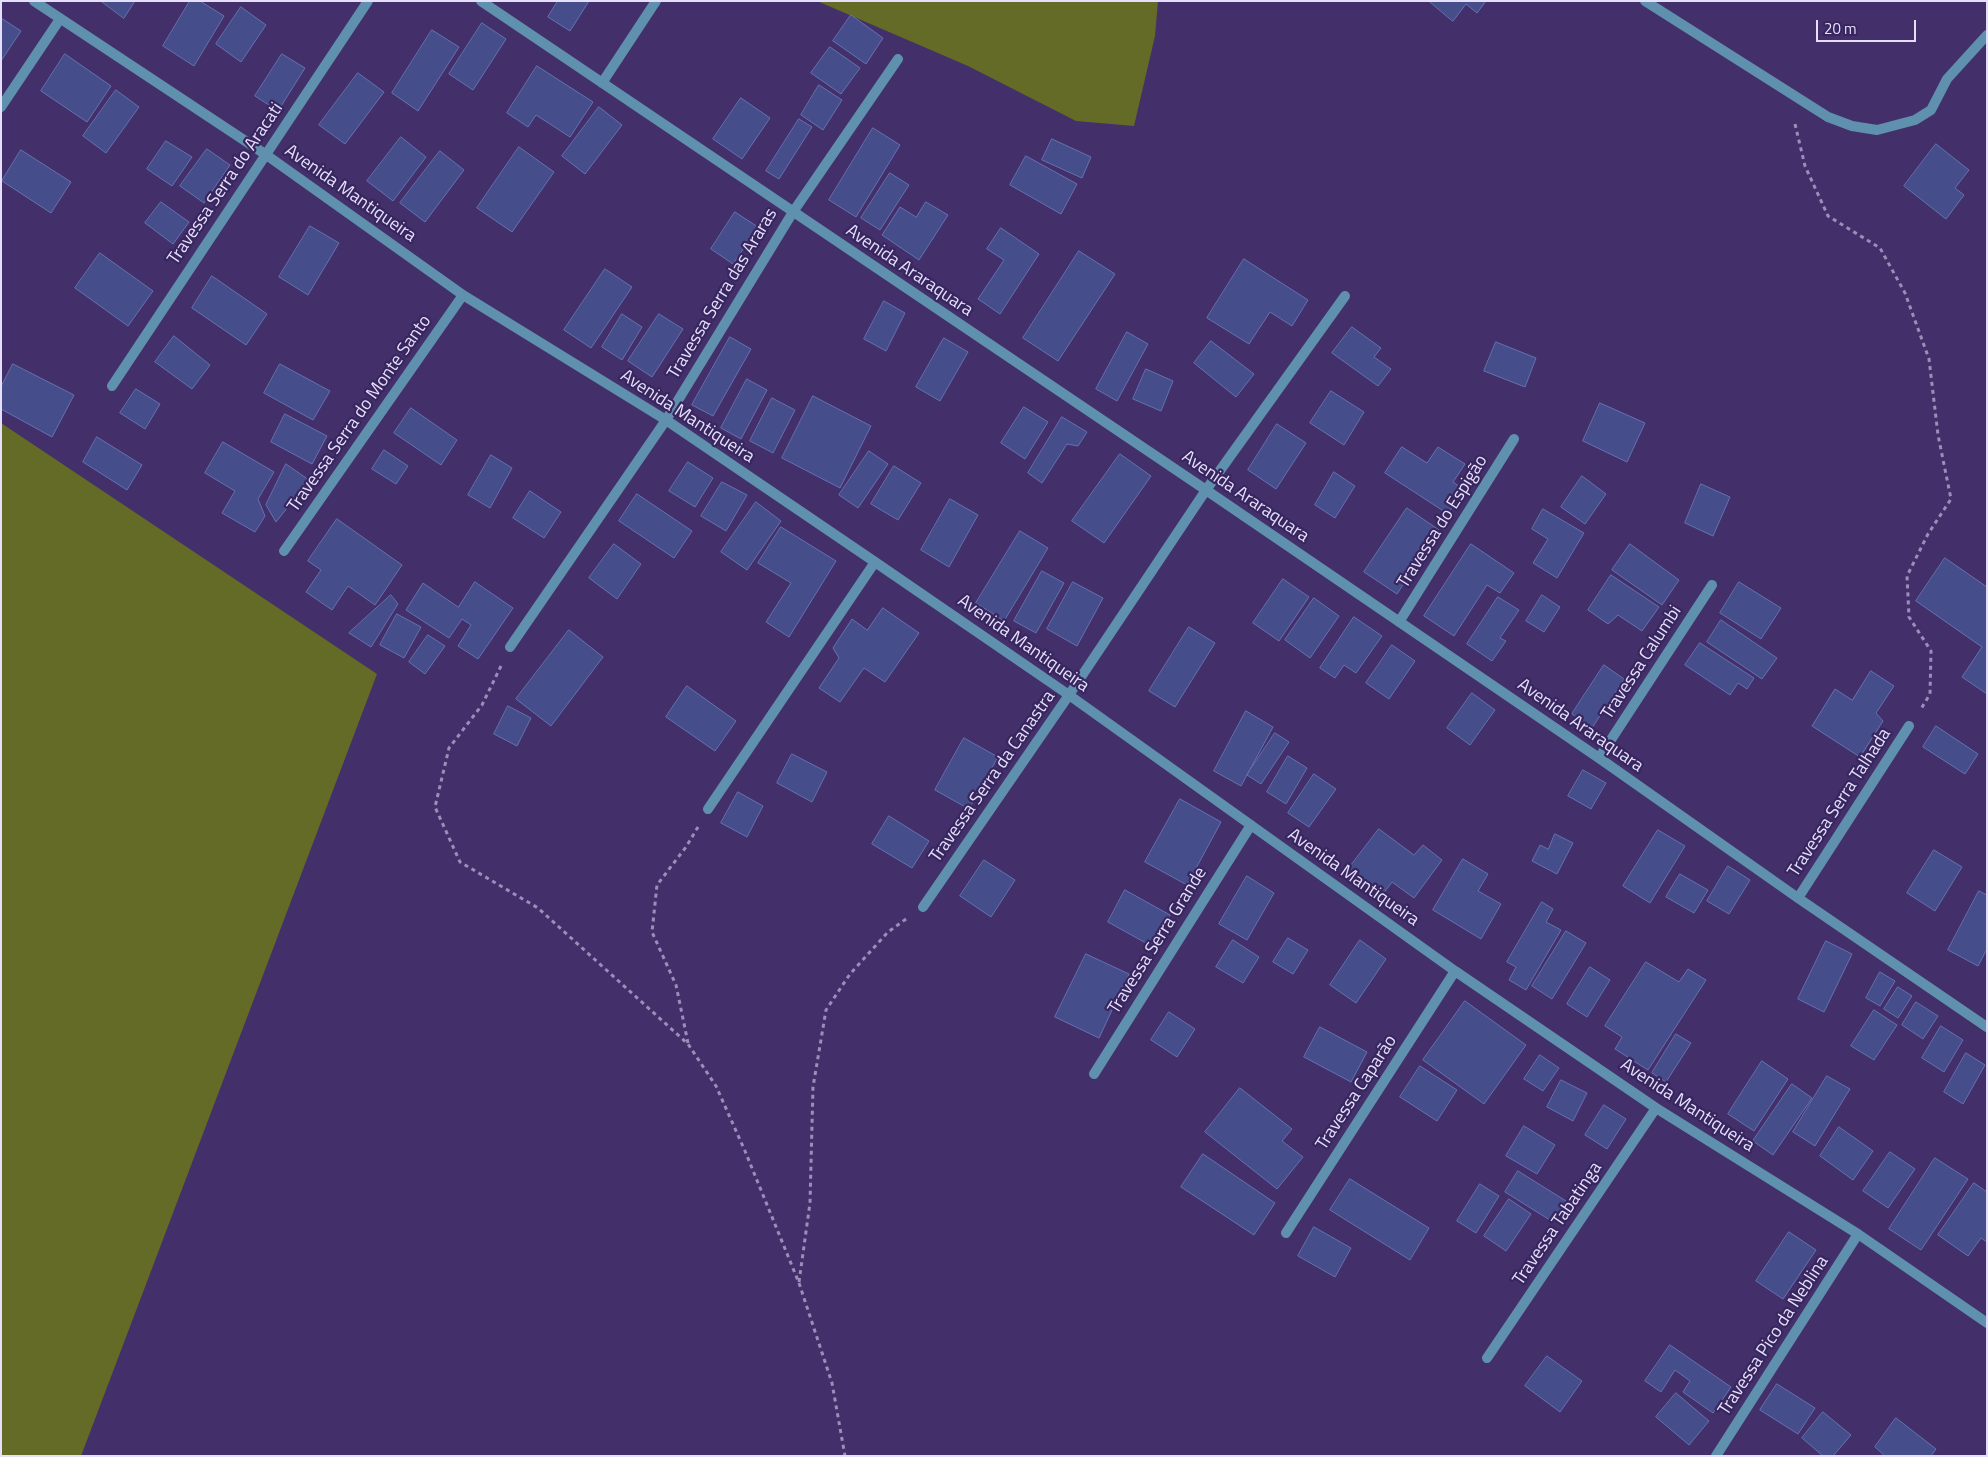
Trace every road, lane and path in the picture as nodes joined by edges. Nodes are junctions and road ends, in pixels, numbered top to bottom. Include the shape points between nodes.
1 (34, 1) edge
2 (368, 1) edge
3 (481, 1) edge
4 (656, 1) edge
5 (1645, 1) edge
6 (60, 19) junction
7 (1987, 35) edge
8 (898, 59) dead end
9 (602, 83) junction
10 (1788, 92) junction
11 (1, 107) edge
12 (265, 154) junction
13 (792, 212) junction
14 (463, 295) junction
15 (1346, 296) dead end
16 (112, 386) dead end
17 (666, 420) junction
18 (1514, 439) dead end
19 (1206, 490) junction
20 (284, 551) dead end
21 (875, 562) junction
22 (1712, 584) dead end
23 (1399, 622) junction
24 (510, 648) joint
25 (1069, 695) junction
26 (1909, 726) joint
27 (1599, 758) junction
28 (708, 809) joint
29 (1250, 825) junction
30 (1798, 898) junction
31 (923, 907) joint
32 (1455, 971) junction
33 (1987, 1027) edge
34 (688, 1044) junction
35 (1094, 1074) dead end
36 (1656, 1108) junction
37 (1286, 1233) dead end
38 (1858, 1234) junction
39 (799, 1283) junction
40 (1987, 1323) edge
41 (1487, 1358) dead end
42 (845, 1456) edge
43 (1716, 1456) edge

1 - 6 street, Avenida Mantiqueira
2 - 12 street, Travessa Serra do Aracati
3 - 9 street, Avenida Araraquara
4 - 9 street
5 - 10 street
6 - 11 street
6 - 12 street, Avenida Mantiqueira
7 - 10 street via 1947,79 1930,110 1915,120 1877,130 1852,126 1828,117
8 - 13 street, Travessa Serra das Araras
9 - 13 street, Avenida Araraquara
10 - 26 path via 1805,166 1828,216 1880,248 1905,293 1928,359 1951,499 1928,534 1907,576 1909,616 1931,651 1930,694
12 - 14 street, Avenida Mantiqueira
12 - 16 street, Travessa Serra do Aracati
13 - 17 street, Travessa Serra das Araras
13 - 19 street, Avenida Araraquara
14 - 17 street, Avenida Mantiqueira
14 - 20 street, Travessa Serra do Monte Santo
15 - 19 street, Travessa Serra da Canastra
17 - 21 street, Avenida Mantiqueira
17 - 24 street, Travessa Serra das Araras
18 - 23 street, Travessa do Espigão
19 - 23 street, Avenida Araraquara
19 - 25 street, Travessa Serra da Canastra
21 - 25 street, Avenida Mantiqueira
21 - 28 street
22 - 27 street, Travessa Calumbi
23 - 27 street, Avenida Araraquara
24 - 34 path via 482,705 449,748 435,808 460,862 538,908
25 - 29 street, Avenida Mantiqueira
25 - 31 street, Travessa Serra da Canastra
26 - 30 street, Travessa Serra Talhada
27 - 30 street, Avenida Araraquara
28 - 34 path via 686,847 657,885 652,932 676,985
29 - 32 street, Avenida Mantiqueira
29 - 35 street, Travessa Serra Grande
30 - 33 street, Avenida Araraquara
31 - 39 path via 888,932 850,974 826,1010 813,1087 810,1203
32 - 36 street, Avenida Mantiqueira
32 - 37 street, Travessa Caparão
34 - 39 path via 716,1086
36 - 38 street, Avenida Mantiqueira
36 - 41 street, Travessa Tabatinga
38 - 40 street, Avenida Mantiqueira
38 - 43 street, Travessa Pico da Neblina
39 - 42 path via 832,1384

